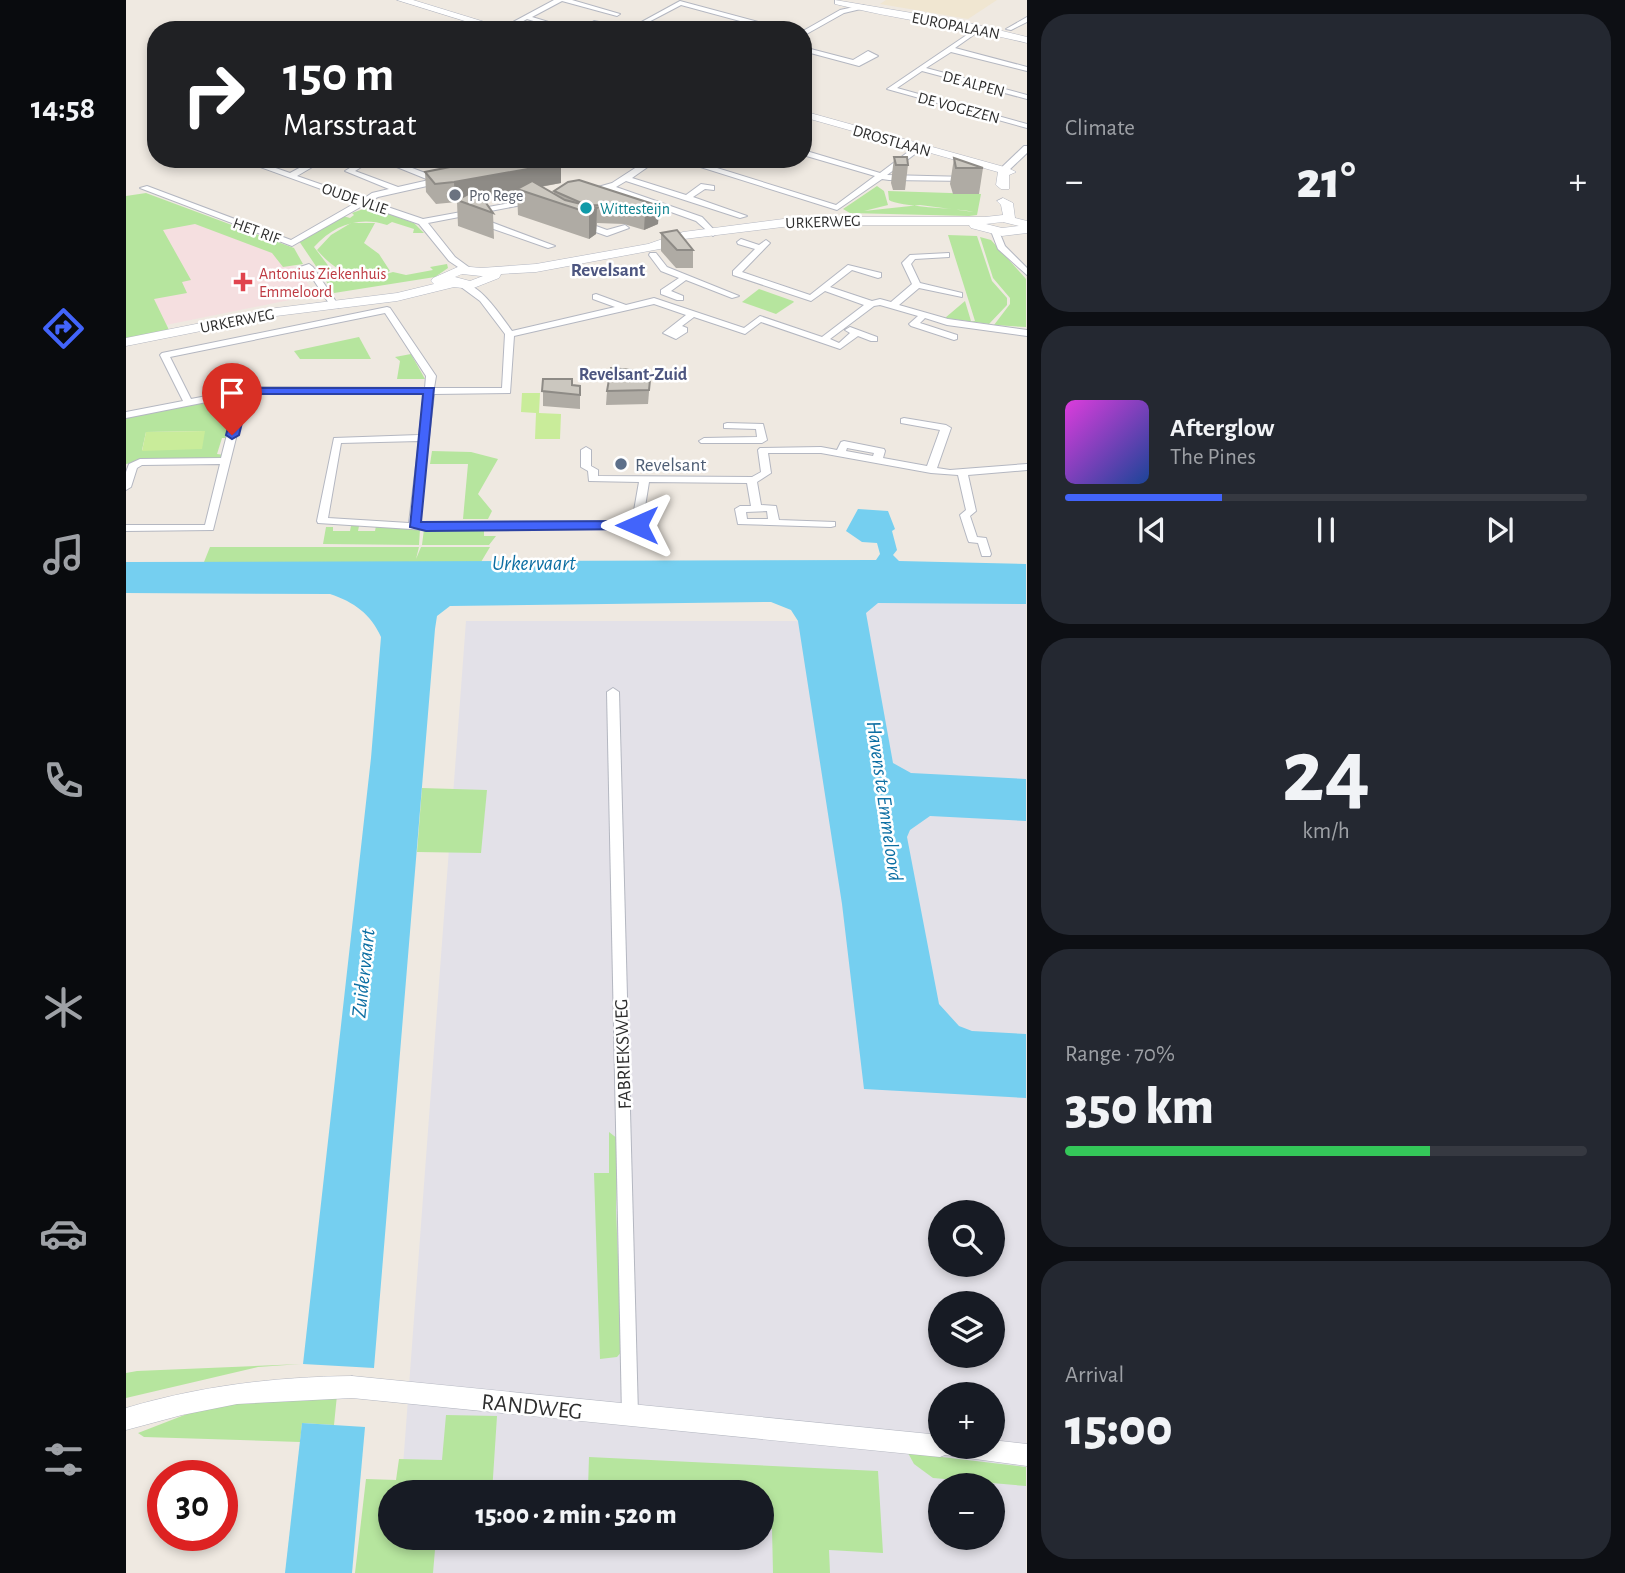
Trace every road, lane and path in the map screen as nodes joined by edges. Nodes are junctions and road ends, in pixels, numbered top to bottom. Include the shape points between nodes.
1 (402, 0) edge
2 (561, 0) edge
3 (834, 1) edge
4 (860, 7) junction
5 (617, 14) dead end
6 (526, 17) junction
7 (1027, 19) edge
8 (476, 21) edge
9 (519, 21) edge
10 (540, 21) edge
11 (646, 21) edge
12 (748, 21) edge
13 (812, 29) edge
14 (979, 29) junction
15 (1009, 29) dead end
16 (1027, 40) edge
17 (949, 50) junction
18 (812, 51) edge
19 (854, 62) dead end
20 (920, 69) junction
21 (1027, 69) edge
22 (1027, 97) edge
23 (812, 117) edge
24 (1027, 126) edge
25 (919, 148) junction
26 (1027, 148) edge
27 (812, 155) edge
28 (267, 168) edge
29 (305, 168) edge
30 (354, 168) edge
31 (404, 168) edge
32 (452, 168) edge
33 (641, 168) edge
34 (708, 168) edge
35 (1007, 168) junction
36 (478, 172) edge
37 (467, 174) junction
38 (881, 175) junction
39 (290, 176) junction
40 (625, 178) junction
41 (978, 180) edge
42 (438, 181) junction
43 (608, 187) junction
44 (144, 188) dead end
45 (711, 188) dead end
46 (398, 190) junction
47 (580, 192) edge
48 (687, 198) junction
49 (364, 202) junction
50 (540, 202) edge
51 (837, 208) joint
52 (477, 212) junction
53 (743, 216) dead end
54 (572, 221) edge
55 (422, 222) junction
56 (1007, 226) edge
57 (625, 228) dead end
58 (713, 233) junction
59 (741, 242) dead end
60 (763, 245) joint
61 (551, 246) dead end
62 (653, 250) junction
63 (946, 255) dead end
64 (301, 268) dead end
65 (1027, 273) edge
66 (878, 275) dead end
67 (464, 276) junction
68 (685, 277) junction
69 (699, 284) junction
70 (916, 285) junction
71 (824, 288) junction
72 (959, 295) dead end
73 (735, 296) dead end
74 (596, 297) dead end
75 (680, 298) junction
76 (871, 304) junction
77 (670, 305) junction
78 (893, 305) junction
79 (335, 306) junction
80 (612, 308) junction
81 (626, 308) joint
82 (694, 313) junction
83 (924, 315) junction
84 (839, 326) junction
85 (676, 327) dead end
86 (856, 333) junction
87 (1027, 333) edge
88 (510, 334) junction
89 (954, 337) dead end
90 (874, 339) dead end
91 (823, 340) junction
92 (126, 342) edge
93 (507, 381) joint
94 (243, 391) junction
95 (430, 391) junction
96 (188, 402) junction
97 (726, 413) dead end
98 (126, 415) edge
99 (904, 421) dead end
100 (727, 426) junction
101 (424, 438) junction
102 (729, 440) junction
103 (704, 441) dead end
104 (764, 445) junction
105 (586, 450) dead end
106 (226, 461) junction
107 (1027, 467) edge
108 (932, 470) junction
109 (963, 473) junction
110 (628, 479) joint
111 (644, 480) junction
112 (752, 480) junction
113 (126, 487) edge
114 (756, 508) junction
115 (774, 522) junction
116 (414, 524) junction
117 (831, 524) dead end
118 (126, 528) edge
119 (986, 554) dead end
120 (613, 692) dead end
121 (630, 1415) junction
122 (126, 1419) edge
123 (928, 1445) edge
124 (1005, 1453) edge
125 (1027, 1455) edge

1 - 8 street
2 - 5 street
2 - 6 street
3 - 4 street, EUROPALAAN
4 - 13 street via 844,10
4 - 14 street, EUROPALAAN
6 - 9 street
6 - 10 street
7 - 15 street
11 - 12 street via 680,3
14 - 16 street, EUROPALAAN
14 - 17 street
17 - 20 street
17 - 21 street
18 - 19 street
20 - 22 street, DE ALPEN
20 - 24 street, DE VOGEZEN via 891,89
23 - 25 street, DROSTLAAN
25 - 35 street, DROSTLAAN
25 - 38 street
26 - 35 street
27 - 38 street
28 - 39 street, OUDE VLIE
29 - 39 street
30 - 46 street via 349,171
31 - 42 street
32 - 37 street
33 - 40 street
34 - 51 street
35 - 56 street via 1003,201
36 - 37 street
37 - 42 street
38 - 41 street
38 - 51 street
39 - 49 street, OUDE VLIE
40 - 43 street
40 - 48 street
42 - 46 street
43 - 47 street
43 - 58 street via 699,219
44 - 49 street, HET RIF via 292,243
45 - 48 street via 704,186
46 - 49 street
48 - 53 street
49 - 55 street, OUDE VLIE
50 - 52 street
52 - 55 street
52 - 61 street via 489,224
54 - 57 street via 607,233
55 - 67 street
56 - 58 street, URKERWEG via 828,219
56 - 65 street via 1006,249
58 - 62 street, URKERWEG
59 - 60 street
60 - 71 street via 737,274 811,298
62 - 67 street, URKERWEG
62 - 68 street via 664,269
63 - 70 street via 913,257 906,263
64 - 79 street via 309,267
66 - 71 street via 851,267
67 - 79 street, URKERWEG
67 - 88 street
68 - 69 street
68 - 75 street via 664,292
69 - 73 street
69 - 75 street
70 - 72 street
70 - 78 street
71 - 76 street
74 - 80 street
75 - 77 street
76 - 78 street
76 - 84 street
77 - 81 street via 654,301
77 - 82 street
78 - 83 street
79 - 92 street, URKERWEG via 265,314
80 - 81 street
80 - 88 street
82 - 85 street
82 - 91 street via 745,331 760,319
83 - 87 street
83 - 89 street via 914,324
84 - 86 street
84 - 91 street
86 - 90 street
86 - 91 street via 840,346
88 - 93 street
93 - 95 street via 507,391
94 - 95 street
94 - 96 street
94 - 106 street
95 - 96 street via 429,370 387,310 164,355
95 - 101 street
96 - 98 street
97 - 100 street
99 - 108 street via 946,428
100 - 102 street
100 - 104 street via 760,426
101 - 116 street
101 - 116 street via 338,439 321,516 323,522
102 - 103 street
102 - 104 street
104 - 108 street
104 - 112 street via 766,474
105 - 110 street via 586,467 599,479 599,487 627,487
106 - 113 street via 143,461 133,465
106 - 118 street via 209,528
107 - 109 street
108 - 109 street
109 - 119 street via 971,511 965,515 973,540 982,540
110 - 111 street
111 - 112 street
111 - 116 street via 637,525
112 - 114 street
114 - 115 street via 772,508
114 - 115 street via 740,509 741,522
115 - 117 street
120 - 121 street, FABRIEKSWEG
121 - 122 street, RANDWEG via 375,1389 307,1387 217,1396
121 - 123 street, RANDWEG
124 - 125 street

